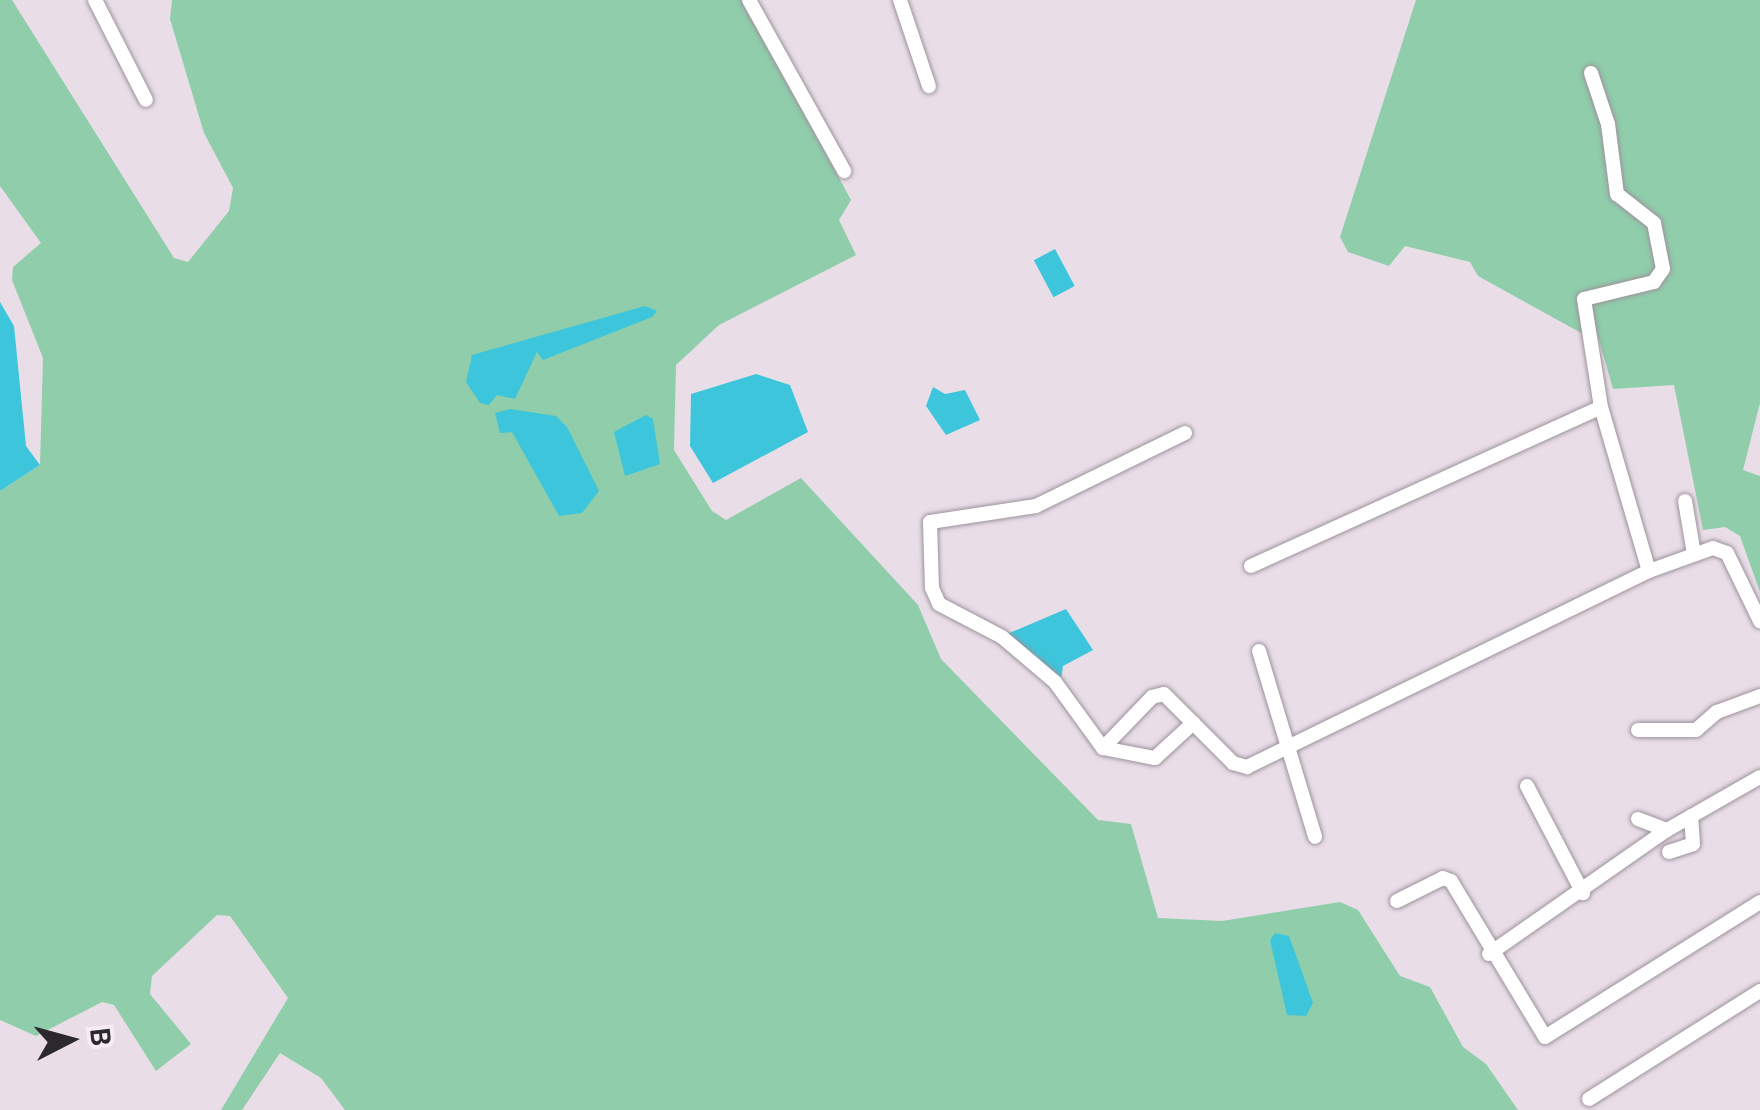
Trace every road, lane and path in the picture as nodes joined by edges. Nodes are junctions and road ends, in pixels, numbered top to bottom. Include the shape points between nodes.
1 (96, 0) edge
2 (749, 0) edge
3 (900, 0) edge
4 (1591, 73) dead end
5 (929, 86) dead end
6 (146, 100) dead end
7 (844, 170) dead end
8 (1601, 407) junction
9 (1185, 433) dead end
10 (1685, 501) dead end
11 (1694, 554) junction
12 (1251, 566) dead end
13 (1649, 571) junction
14 (1760, 621) edge
15 (1259, 651) dead end
16 (1760, 696) edge
17 (1193, 723) junction
18 (1638, 730) dead end
19 (1288, 744) junction
20 (1103, 748) junction
21 (1760, 777) edge
22 (1527, 786) dead end
23 (1691, 816) junction
24 (1638, 819) dead end
25 (1667, 830) junction
26 (1315, 837) dead end
27 (1669, 852) dead end
28 (1583, 893) junction
29 (1397, 901) dead end
30 (1760, 902) edge
31 (1490, 954) junction
32 (1760, 991) edge
33 (1589, 1100) dead end

1 - 6 street
2 - 7 street
3 - 5 street
4 - 8 street via 1608,124 1617,194 1654,223 1664,269 1654,282 1584,299
8 - 12 street
8 - 13 street
9 - 20 street via 1036,506 930,522 938,604 1002,636 1055,682
10 - 11 street
11 - 13 street
11 - 14 street via 1714,548 1728,554
13 - 19 street
15 - 19 street
16 - 18 street via 1717,712 1696,730
17 - 19 street via 1240,767
17 - 20 street via 1155,758
17 - 20 street via 1158,693
19 - 26 street
21 - 23 street
22 - 28 street
23 - 25 street
23 - 27 street via 1693,844
24 - 25 street
25 - 28 street
28 - 31 street
29 - 31 street via 1443,878 1452,881
30 - 31 street via 1550,1036 1540,1034
32 - 33 street

